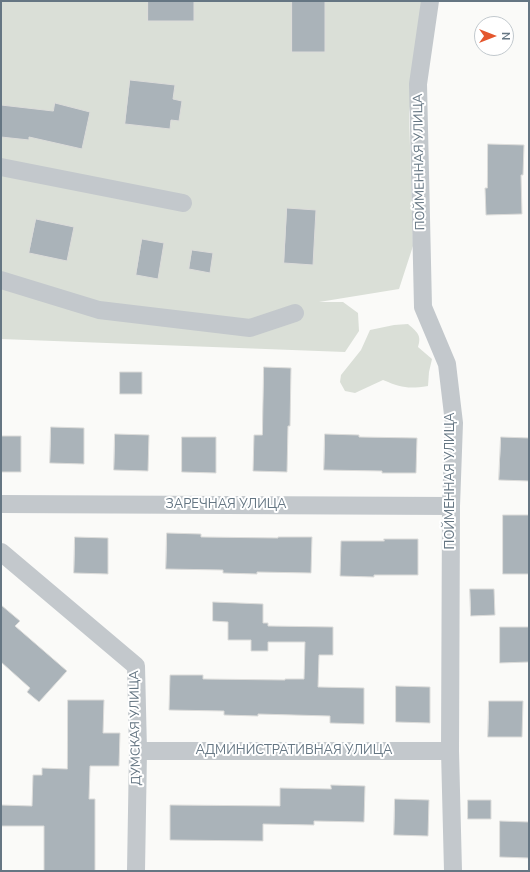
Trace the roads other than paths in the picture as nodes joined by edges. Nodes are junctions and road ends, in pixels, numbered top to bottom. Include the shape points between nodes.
1 (430, 1) edge
2 (1, 167) edge
3 (183, 203) dead end
4 (1, 280) edge
5 (295, 313) dead end
6 (1, 504) edge
7 (451, 506) junction
8 (1, 552) edge
9 (138, 751) junction
10 (450, 751) junction
11 (136, 871) edge
12 (453, 871) edge

1 - 7 street, ПОЙМЕННАЯ УЛИЦА via 418,84 423,307 447,364 454,424
2 - 3 street
4 - 5 street via 99,310 250,328
6 - 7 street, ЗАРЕЧНАЯ УЛИЦА
7 - 10 street, ПОЙМЕННАЯ УЛИЦА
8 - 9 street, ДУМСКАЯ УЛИЦА via 136,666
9 - 10 street, АДМИНИСТРАТИВНАЯ УЛИЦА
9 - 11 street, ДУМСКАЯ УЛИЦА
10 - 12 street, ПОЙМЕННАЯ УЛИЦА

